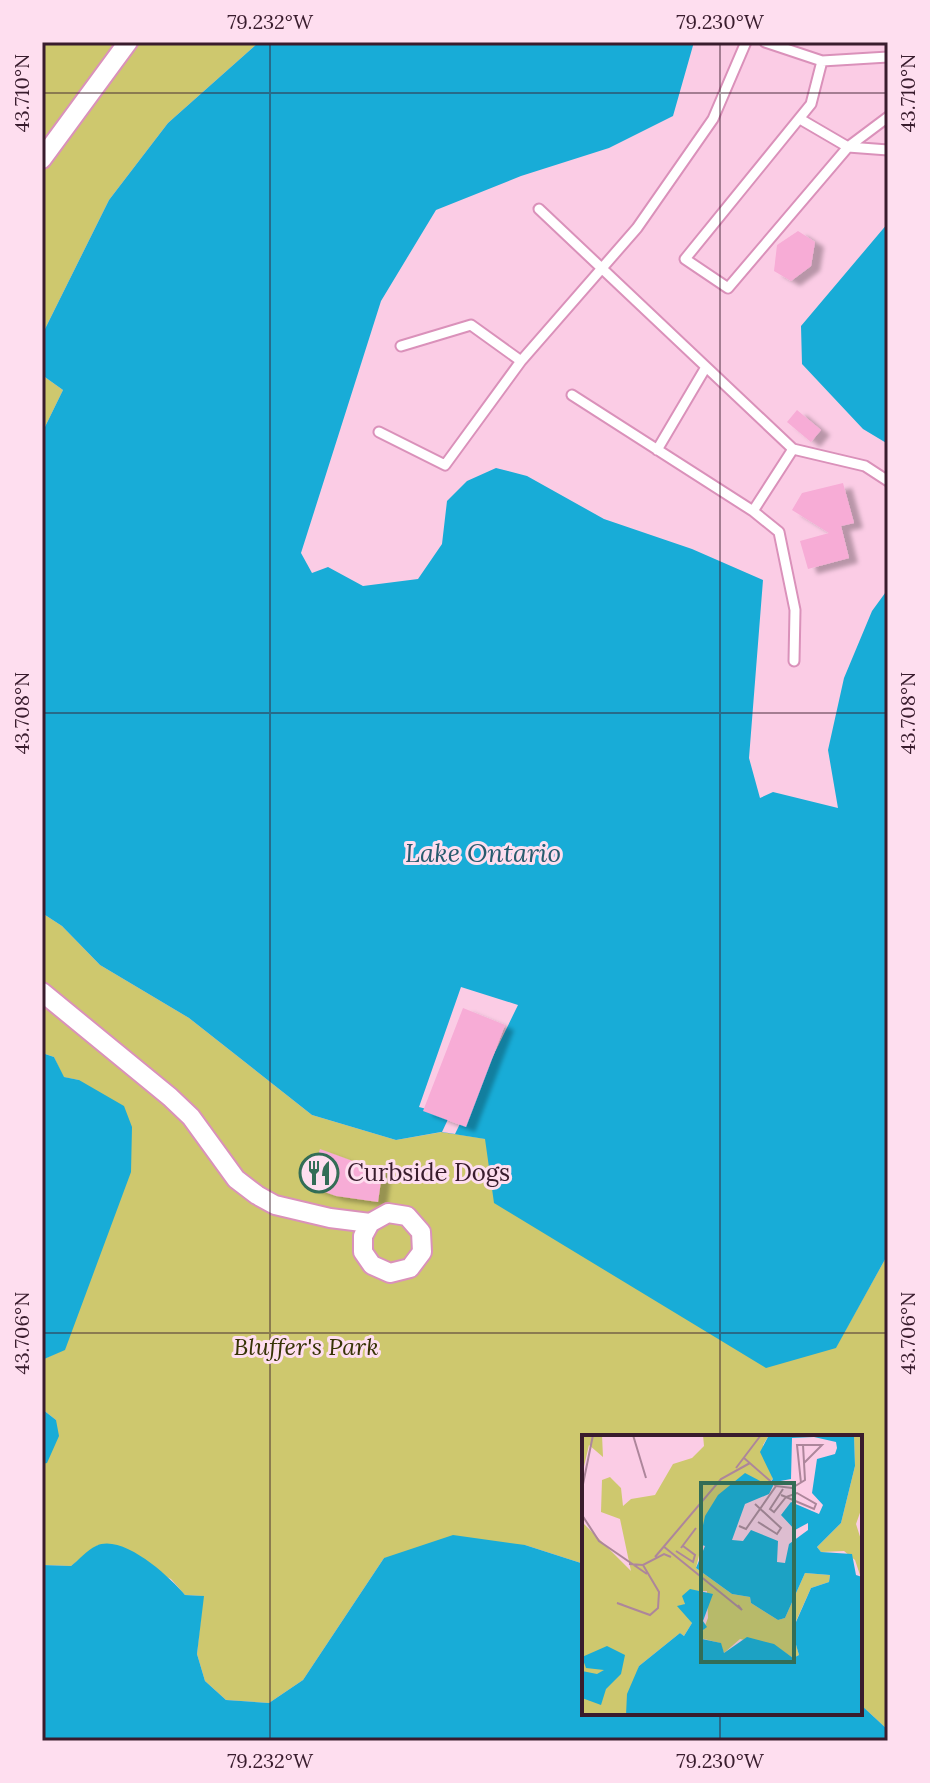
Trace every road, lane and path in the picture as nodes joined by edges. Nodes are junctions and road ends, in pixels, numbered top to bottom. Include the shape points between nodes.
1 (128, 42) edge
2 (746, 42) edge
3 (765, 42) edge
4 (888, 57) edge
5 (822, 61) junction
6 (888, 117) edge
7 (800, 119) junction
8 (848, 147) junction
9 (888, 150) edge
10 (42, 159) edge
11 (539, 209) dead end
12 (602, 269) junction
13 (401, 346) dead end
14 (521, 361) junction
15 (706, 367) junction
16 (572, 395) dead end
17 (379, 432) dead end
18 (793, 449) junction
19 (657, 450) junction
20 (888, 481) edge
21 (753, 511) junction
22 (794, 661) dead end
23 (42, 992) edge
24 (370, 1223) dead end

1 - 10 street
2 - 12 lane via 713,119
3 - 5 lane
4 - 5 lane
5 - 7 lane via 811,104
6 - 8 lane
7 - 8 lane
7 - 8 lane via 685,259 728,288
8 - 9 lane
11 - 12 lane
12 - 14 lane
12 - 15 lane
13 - 14 lane via 471,325
14 - 17 lane via 445,465
15 - 18 lane
15 - 19 lane
16 - 19 lane
18 - 20 lane via 865,466
18 - 21 lane
19 - 21 lane
21 - 22 lane via 779,532 795,610
23 - 24 street via 191,1117 236,1179 257,1195 302,1213

